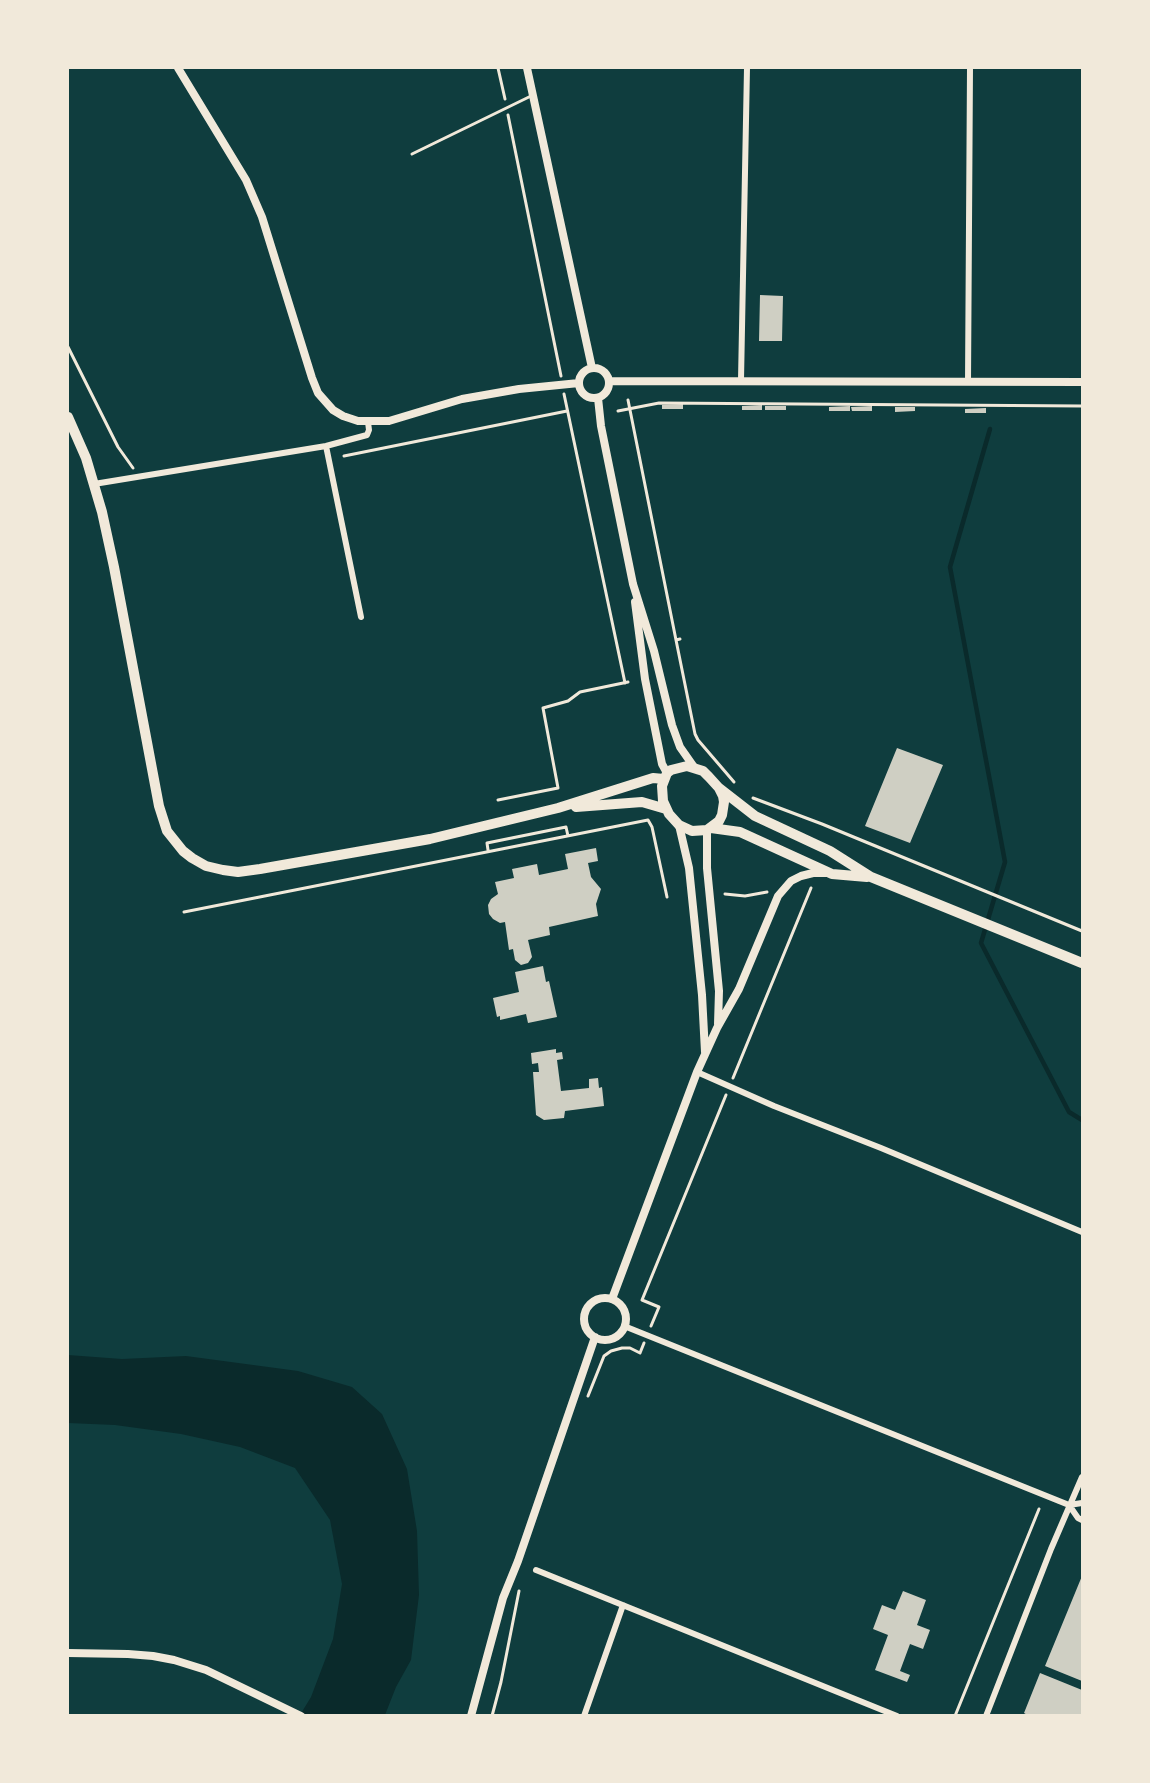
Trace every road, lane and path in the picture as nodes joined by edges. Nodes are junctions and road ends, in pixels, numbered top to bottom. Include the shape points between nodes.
1 (178, 68) edge
2 (498, 68) edge
3 (527, 68) edge
4 (747, 68) edge
5 (969, 68) edge
6 (533, 96) junction
7 (507, 108) junction
8 (412, 154) dead end
9 (68, 348) edge
10 (592, 369) junction
11 (560, 372) dead end
12 (609, 381) junction
13 (741, 381) junction
14 (968, 382) junction
15 (1083, 382) edge
16 (579, 383) junction
17 (598, 398) junction
18 (564, 399) dead end
19 (628, 400) dead end
20 (1083, 406) edge
21 (630, 409) junction
22 (567, 411) junction
23 (618, 411) dead end
24 (68, 417) edge
25 (368, 422) junction
26 (326, 446) junction
27 (344, 456) dead end
28 (140, 477) junction
29 (94, 484) junction
30 (633, 584) junction
31 (361, 617) dead end
32 (682, 671) junction
33 (677, 672) dead end
34 (694, 767) junction
35 (665, 776) junction
36 (737, 785) dead end
37 (719, 788) junction
38 (747, 794) dead end
39 (498, 800) dead end
40 (558, 808) junction
41 (666, 809) junction
42 (679, 825) junction
43 (709, 829) junction
44 (567, 836) junction
45 (488, 851) junction
46 (832, 874) junction
47 (871, 878) junction
48 (811, 888) dead end
49 (771, 893) dead end
50 (725, 894) dead end
51 (667, 897) dead end
52 (184, 912) dead end
53 (1083, 931) edge
54 (1083, 963) edge
55 (717, 1028) junction
56 (705, 1055) junction
57 (698, 1072) junction
58 (730, 1086) junction
59 (1083, 1232) edge
60 (612, 1299) junction
61 (659, 1307) dead end
62 (624, 1326) junction
63 (595, 1337) junction
64 (640, 1353) dead end
65 (586, 1400) dead end
66 (1083, 1477) edge
67 (1083, 1503) edge
68 (1069, 1505) junction
69 (1039, 1509) dead end
70 (1083, 1520) edge
71 (536, 1570) dead end
72 (521, 1582) dead end
73 (623, 1605) junction
74 (68, 1653) edge
75 (300, 1715) edge
76 (471, 1716) edge
77 (492, 1716) edge
78 (584, 1716) edge
79 (897, 1716) edge
80 (955, 1716) edge
81 (986, 1716) edge

1 - 25 street via 246,180 262,217 318,393 343,416
2 - 7 path
3 - 6 street
4 - 13 street
5 - 14 street
6 - 7 lane
6 - 10 street
7 - 8 lane
7 - 11 path
9 - 28 path via 118,447
10 - 12 street via 605,373
10 - 16 street via 584,372
12 - 13 street
12 - 17 street via 608,390
13 - 14 street
14 - 15 street
16 - 17 street via 586,396
16 - 25 street via 462,399 389,421
17 - 30 street
18 - 22 path
19 - 21 path
20 - 21 path via 659,403
21 - 23 path
21 - 32 path
22 - 27 path
22 - 39 path via 626,682 580,692 543,708 558,788
24 - 29 main road
25 - 26 street via 367,435
26 - 28 street
26 - 31 street
28 - 29 street
29 - 40 main road via 114,567 159,806 167,831 183,852 206,866 238,872 430,839
30 - 34 street via 672,725 680,747
30 - 35 street via 645,679
32 - 33 path
32 - 36 path via 698,740
34 - 35 main road via 679,767
34 - 37 main road
35 - 40 main road
35 - 41 main road via 662,794
37 - 43 main road via 724,808 719,821
37 - 47 main road via 755,816 830,851
38 - 53 path
40 - 41 main road via 642,802
41 - 42 main road
42 - 43 main road via 692,831
42 - 56 street via 689,868
43 - 46 main road via 740,832
43 - 55 street via 707,868 719,991
44 - 45 path
44 - 45 path via 566,827 487,843
44 - 51 path via 648,820
45 - 52 path
46 - 47 main road
46 - 55 street via 801,876 783,889 739,989
47 - 54 main road
48 - 58 path
49 - 50 path
55 - 56 street
56 - 57 street
57 - 58 street
57 - 60 street
58 - 59 street
58 - 61 path via 642,1300
60 - 62 street via 623,1309
60 - 63 street via 599,1298 586,1310 585,1324
62 - 63 street via 610,1339
62 - 68 street
63 - 76 street via 503,1599
64 - 65 path via 622,1348 604,1356
66 - 68 street
67 - 68 street
68 - 70 street
68 - 81 street
69 - 80 path
71 - 73 street
72 - 77 path
73 - 78 street
73 - 79 street
74 - 75 street via 174,1660 206,1670

